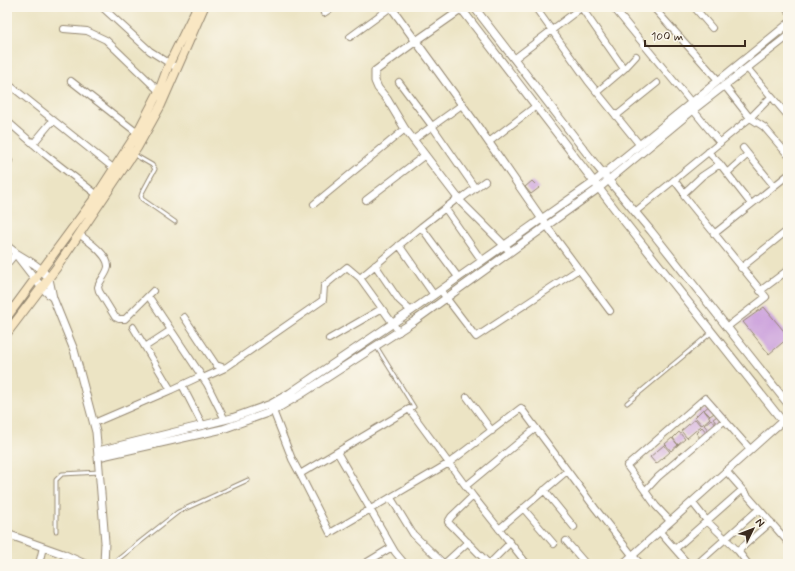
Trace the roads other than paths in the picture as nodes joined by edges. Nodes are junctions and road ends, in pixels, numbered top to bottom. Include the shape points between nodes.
1 (197, 7) edge
2 (204, 7) edge
3 (333, 7) edge
4 (391, 7) edge
5 (474, 7) edge
6 (535, 7) edge
7 (581, 7) edge
8 (613, 7) edge
9 (653, 7) edge
10 (694, 7) edge
11 (786, 7) edge
12 (106, 8) edge
13 (461, 8) edge
14 (573, 9) edge
15 (788, 10) edge
16 (324, 13) dead end
17 (788, 24) edge
18 (712, 28) dead end
19 (64, 29) dead end
20 (551, 30) junction
21 (788, 36) edge
22 (350, 37) dead end
23 (416, 41) junction
24 (636, 56) dead end
25 (514, 58) junction
26 (169, 64) junction
27 (177, 68) junction
28 (747, 68) junction
29 (624, 69) junction
30 (718, 80) junction
31 (71, 81) dead end
32 (399, 82) dead end
33 (657, 83) dead end
34 (7, 84) edge
35 (724, 85) junction
36 (597, 92) junction
37 (162, 94) junction
38 (772, 96) junction
39 (692, 102) junction
40 (463, 104) junction
41 (536, 106) junction
42 (693, 110) junction
43 (616, 116) junction
44 (788, 116) edge
45 (750, 118) junction
46 (53, 120) junction
47 (7, 121) edge
48 (432, 126) junction
49 (405, 129) junction
50 (140, 135) junction
51 (413, 140) junction
52 (489, 142) junction
53 (720, 143) junction
54 (33, 144) junction
55 (639, 144) junction
56 (743, 148) dead end
57 (708, 152) junction
58 (133, 154) junction
59 (748, 154) junction
60 (425, 155) junction
61 (788, 155) edge
62 (720, 164) junction
63 (118, 171) junction
64 (603, 173) junction
65 (727, 173) junction
66 (788, 175) edge
67 (608, 179) junction
68 (674, 180) junction
69 (485, 181) dead end
70 (594, 182) junction
71 (774, 186) junction
72 (475, 188) junction
73 (599, 188) junction
74 (684, 192) junction
75 (100, 197) junction
76 (459, 199) junction
77 (366, 200) dead end
78 (314, 204) dead end
79 (751, 204) junction
80 (445, 208) junction
81 (635, 212) junction
82 (541, 219) junction
83 (175, 222) dead end
84 (546, 225) junction
85 (421, 227) junction
86 (788, 230) edge
87 (79, 234) junction
88 (714, 234) junction
89 (399, 245) junction
90 (504, 245) junction
91 (7, 246) edge
92 (510, 251) junction
93 (16, 253) junction
94 (482, 261) junction
95 (7, 264) edge
96 (375, 265) junction
97 (741, 268) junction
98 (579, 269) junction
99 (42, 270) junction
100 (788, 270) edge
101 (458, 277) junction
102 (360, 278) junction
103 (49, 279) junction
104 (36, 280) junction
105 (42, 288) junction
106 (153, 291) dead end
107 (760, 291) junction
108 (437, 293) junction
109 (53, 298) junction
110 (446, 299) junction
111 (151, 300) dead end
112 (381, 309) junction
113 (610, 311) dead end
114 (411, 312) junction
115 (7, 317) edge
116 (184, 318) dead end
117 (393, 324) junction
118 (133, 327) dead end
119 (728, 328) junction
120 (171, 330) junction
121 (398, 332) junction
122 (712, 332) junction
123 (7, 333) edge
124 (329, 339) dead end
125 (376, 346) junction
126 (145, 347) junction
127 (225, 368) junction
128 (202, 377) junction
129 (182, 385) junction
130 (171, 390) junction
131 (467, 397) dead end
132 (627, 403) dead end
133 (788, 404) edge
134 (272, 407) junction
135 (409, 409) junction
136 (785, 418) edge
137 (225, 420) junction
138 (725, 420) junction
139 (94, 423) junction
140 (204, 426) junction
141 (536, 428) junction
142 (788, 428) edge
143 (492, 431) junction
144 (750, 449) junction
145 (337, 452) junction
146 (98, 454) junction
147 (449, 463) junction
148 (567, 471) junction
149 (726, 471) junction
150 (100, 472) junction
151 (300, 474) junction
152 (248, 480) dead end
153 (466, 486) junction
154 (544, 490) junction
155 (742, 490) junction
156 (645, 491) junction
157 (472, 496) junction
158 (391, 498) junction
159 (692, 502) junction
160 (523, 508) junction
161 (759, 509) junction
162 (371, 510) junction
163 (670, 521) junction
164 (707, 521) junction
165 (771, 522) junction
166 (574, 527) dead end
167 (499, 528) junction
168 (56, 531) dead end
169 (659, 531) junction
170 (8, 537) edge
171 (726, 539) junction
172 (468, 542) junction
173 (566, 542) dead end
174 (788, 542) edge
175 (510, 543) junction
176 (554, 544) dead end
177 (43, 547) junction
178 (392, 547) junction
179 (675, 549) junction
180 (738, 551) junction
181 (632, 555) junction
182 (39, 564) edge
183 (85, 564) edge
184 (104, 564) edge
185 (112, 564) edge
186 (364, 564) edge
187 (405, 564) edge
188 (444, 564) edge
189 (489, 564) edge
190 (527, 564) edge
191 (586, 564) edge
192 (623, 564) edge
193 (641, 564) edge
194 (688, 564) edge
195 (696, 564) edge
196 (748, 564) edge

1 - 26 main road
2 - 27 main road
3 - 16 street
4 - 22 street
4 - 23 street
5 - 25 street
6 - 20 street
7 - 14 street
7 - 29 street
8 - 39 street
9 - 30 street
10 - 18 street
11 - 15 street
12 - 26 street via 150,51
13 - 23 street
13 - 41 street
14 - 20 street
17 - 30 street
19 - 37 street via 87,31 106,40
20 - 25 street
20 - 36 street
21 - 28 street
23 - 40 street
23 - 49 street via 375,71 378,88
24 - 29 street
25 - 64 street
26 - 27 street
26 - 37 main road
27 - 37 main road
28 - 35 street
28 - 38 street
29 - 36 street
30 - 39 street
31 - 50 street
32 - 48 street
33 - 43 street
34 - 46 street
35 - 42 street
35 - 45 street
36 - 43 street
37 - 50 main road
38 - 44 street
38 - 45 street
39 - 55 street
40 - 48 street
40 - 52 street
41 - 52 street
41 - 70 street
42 - 53 street
42 - 67 street
43 - 55 street
45 - 53 street
45 - 61 street via 764,127
46 - 54 street
46 - 63 street
47 - 54 street
48 - 51 street
48 - 72 street
49 - 51 street
49 - 78 street
50 - 58 main road
50 - 63 main road
51 - 60 street
52 - 82 street
53 - 57 street
54 - 75 street
55 - 64 street
56 - 59 street
57 - 62 street
57 - 68 street
58 - 63 main road
58 - 83 lane via 154,168 142,193 142,199
59 - 65 street
59 - 71 street
60 - 76 street
60 - 77 street
62 - 65 street
62 - 74 street
63 - 75 main road
64 - 67 street
64 - 70 street
65 - 79 street
66 - 71 street
67 - 73 street
67 - 81 street
68 - 74 street
68 - 81 street
69 - 72 street
70 - 73 street
70 - 82 street
71 - 79 street
72 - 76 street
73 - 84 street
73 - 122 street
74 - 88 street via 684,196
75 - 87 main road
75 - 99 main road
76 - 80 street
76 - 90 street
79 - 88 street
80 - 85 street
80 - 94 street
81 - 119 street
82 - 84 street
82 - 90 street
84 - 92 street
84 - 98 street
85 - 89 street
85 - 101 street
86 - 97 street
87 - 103 main road
87 - 106 street via 99,249 106,260 107,270 98,291 115,317 125,319
88 - 97 street
89 - 96 street
89 - 108 street
90 - 92 street
90 - 94 street
91 - 93 street
92 - 110 street
93 - 95 street
93 - 99 street
93 - 104 street
94 - 101 street
96 - 102 street
96 - 114 street via 399,300
97 - 107 street
98 - 110 street via 476,338
98 - 113 street
99 - 103 street
99 - 104 main road
100 - 107 street
101 - 108 street
102 - 112 street
102 - 127 street via 347,267 324,286 323,300
103 - 105 main road
103 - 109 street
104 - 105 street
104 - 115 main road
105 - 109 street
105 - 123 main road
107 - 119 street via 766,297
108 - 110 street
108 - 114 street
109 - 139 street via 74,350
110 - 121 street
111 - 120 street
112 - 117 street
112 - 124 street
114 - 117 street
116 - 127 street via 216,364
117 - 121 street
117 - 134 street
118 - 126 street
119 - 133 street
120 - 126 street
120 - 128 street
121 - 125 street
122 - 132 lane
122 - 136 street
125 - 134 street
125 - 135 lane via 414,407
126 - 130 street
127 - 128 street
128 - 129 street
128 - 137 street
129 - 130 street
129 - 140 street
130 - 139 street
131 - 143 street
134 - 137 street
134 - 146 street via 223,429
134 - 151 street
135 - 145 street
135 - 147 street
136 - 142 street
136 - 144 street
137 - 140 street
138 - 144 street
138 - 156 street
138 - 156 street via 705,398 627,466
139 - 146 street
140 - 146 street
141 - 143 street via 521,408
141 - 148 street
141 - 153 street
143 - 147 street
144 - 149 street
145 - 151 street
145 - 162 street
146 - 150 street
147 - 153 street
147 - 158 street
148 - 154 street
148 - 181 street
149 - 155 street
149 - 159 street
150 - 168 lane via 58,476
150 - 184 street
151 - 162 street via 330,533
152 - 185 lane via 178,512
153 - 157 street
154 - 160 street
154 - 166 street
155 - 161 street
155 - 164 street
156 - 163 street
157 - 167 street
157 - 172 street via 448,522
158 - 162 street
158 - 188 street via 413,534
159 - 163 street
159 - 164 street
160 - 167 street
160 - 176 street
161 - 165 street
161 - 171 street
162 - 178 street
163 - 169 street
164 - 171 street
164 - 179 street
165 - 174 street
165 - 180 street
167 - 175 street
169 - 179 street
169 - 181 street
170 - 177 street
171 - 180 street
171 - 195 street
172 - 188 street
172 - 189 street
173 - 191 street
175 - 189 street
175 - 190 street
177 - 182 street
177 - 183 street
178 - 186 street
178 - 187 street
179 - 194 street
180 - 196 street
181 - 192 street
181 - 193 street

